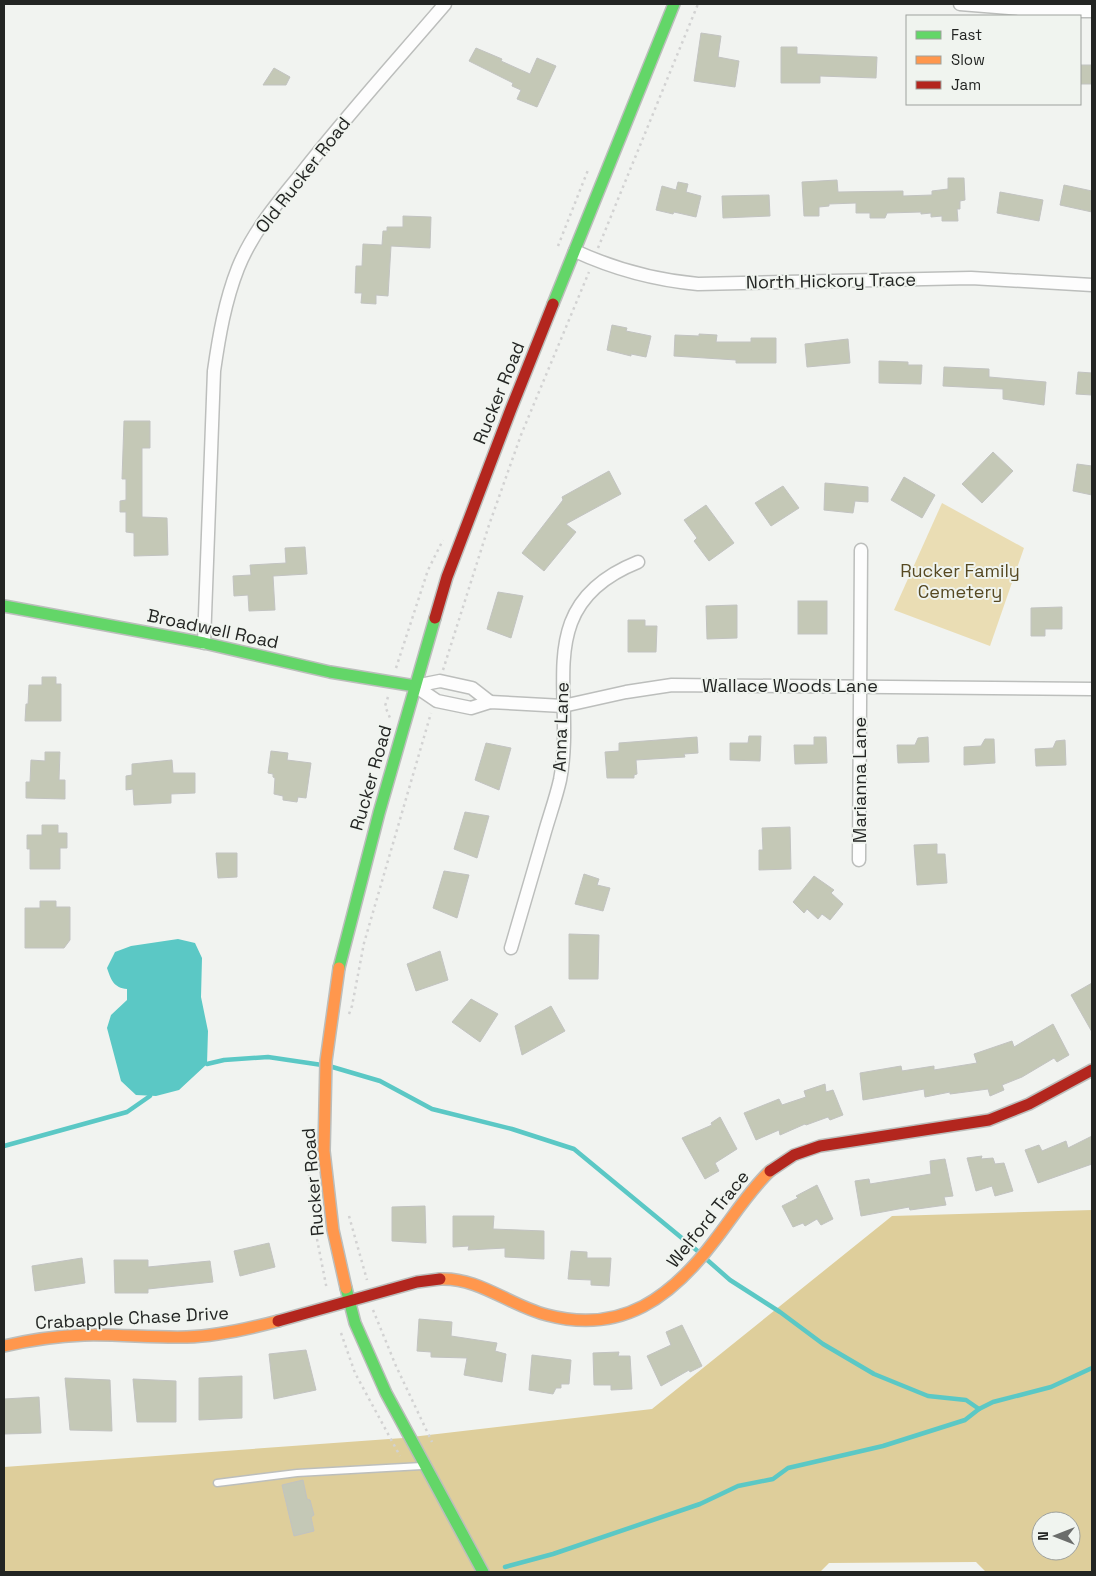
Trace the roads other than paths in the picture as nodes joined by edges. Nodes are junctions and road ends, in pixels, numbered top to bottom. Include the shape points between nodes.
1 (445, 4) edge
2 (674, 4) edge
3 (960, 4) edge
4 (1092, 11) edge
5 (575, 250) junction
6 (1092, 286) edge
7 (860, 550) dead end
8 (638, 562) dead end
9 (4, 606) edge
10 (204, 643) junction
11 (415, 686) junction
12 (860, 686) junction
13 (1092, 689) edge
14 (490, 702) junction
15 (563, 706) junction
16 (859, 860) dead end
17 (512, 948) dead end
18 (1092, 1070) edge
19 (349, 1301) junction
20 (4, 1346) edge
21 (426, 1466) junction
22 (218, 1483) dead end
23 (483, 1572) edge

1 - 10 street, Old Rucker Road via 282,197 252,241 239,267 228,297 214,371
2 - 5 main road, Rucker Road
3 - 4 street
5 - 6 street, North Hickory Trace via 637,273 667,281 698,284 971,278
5 - 11 main road, Rucker Road via 447,576
7 - 12 street, Marianna Lane
8 - 15 street, Anna Lane via 602,581 574,616 563,651
9 - 10 main road, Broadwell Road
10 - 11 main road, Broadwell Road via 330,672
11 - 14 street via 440,681 472,688
11 - 14 street, Wallace Woods Lane via 435,700 471,708
11 - 19 main road, Rucker Road via 337,975 326,1061 324,1151 333,1230
12 - 13 street, Wallace Woods Lane
12 - 15 street, Wallace Woods Lane via 672,686
12 - 16 street, Marianna Lane
14 - 15 street, Wallace Woods Lane
15 - 17 street, Anna Lane via 560,780
18 - 19 main road, Welford Trace via 1043,1098 989,1120 823,1144 802,1151 766,1175 674,1288 657,1300 616,1318 580,1321 551,1317 460,1280 417,1282
19 - 20 main road, Crabapple Chase Drive via 216,1335 169,1338 83,1335
19 - 21 main road, Rucker Road via 373,1366
21 - 22 lane via 298,1473
21 - 23 main road, Rucker Road

